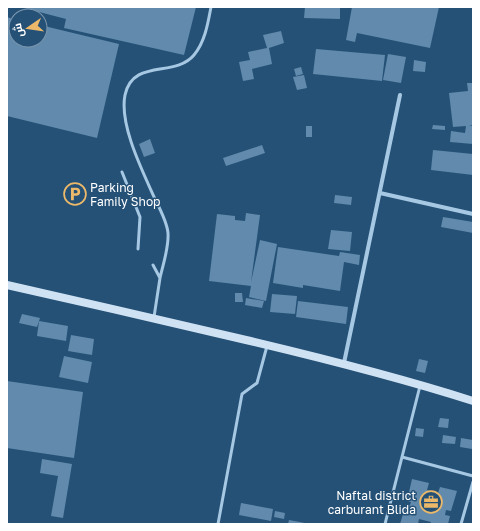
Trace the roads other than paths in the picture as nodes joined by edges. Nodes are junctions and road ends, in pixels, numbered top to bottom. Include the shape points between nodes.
1 (211, 7) edge
2 (400, 95) dead end
3 (122, 172) dead end
4 (380, 193) junction
5 (473, 214) edge
6 (138, 249) dead end
7 (153, 265) dead end
8 (160, 278) junction
9 (7, 284) edge
10 (154, 318) junction
11 (267, 345) junction
12 (344, 363) junction
13 (421, 385) junction
14 (473, 401) edge
15 (402, 457) junction
16 (473, 476) edge
17 (473, 482) edge
18 (218, 524) edge
19 (385, 524) edge
20 (461, 524) edge

1 - 8 lane via 206,31 193,56 175,66 136,76 128,84 125,97 126,121 132,144 168,233
2 - 4 street
3 - 6 lane via 140,217
4 - 5 street
4 - 12 street
7 - 8 lane
8 - 10 lane
9 - 10 street
10 - 11 street
11 - 12 street
11 - 18 lane via 257,383 242,394
12 - 13 street
13 - 14 street
13 - 15 lane
15 - 16 lane
15 - 19 lane
17 - 20 lane

